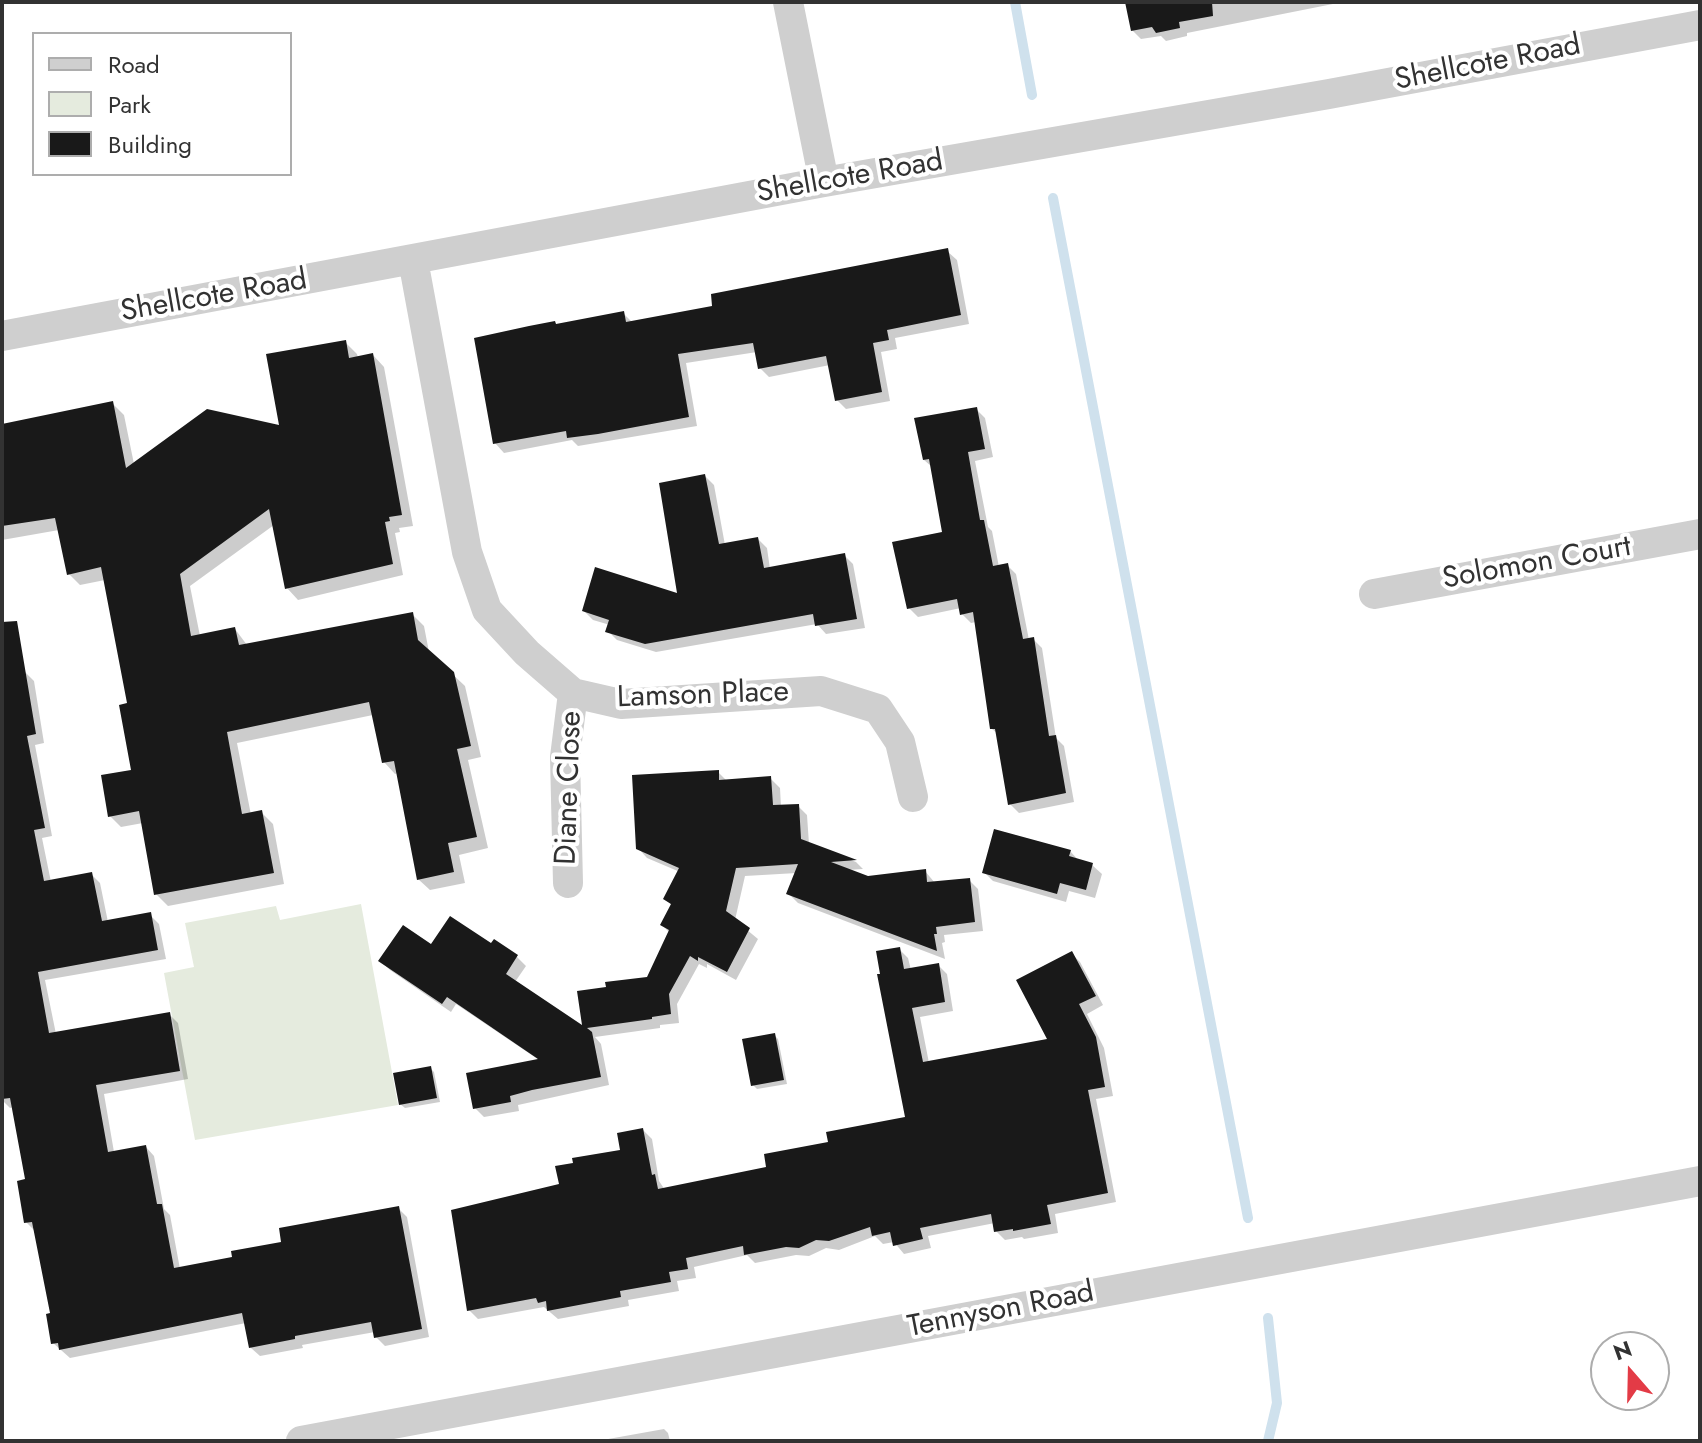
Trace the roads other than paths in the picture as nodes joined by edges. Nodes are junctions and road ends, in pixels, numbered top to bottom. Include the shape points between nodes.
1 (788, 2) edge
2 (1700, 25) edge
3 (824, 182) junction
4 (413, 260) junction
5 (2, 336) edge
6 (1700, 534) edge
7 (1374, 594) dead end
8 (573, 693) junction
9 (913, 797) dead end
10 (568, 883) dead end
11 (1700, 1181) edge
12 (301, 1441) edge

1 - 3 street
2 - 3 street, Shellcote Road
3 - 4 street, Shellcote Road
4 - 5 street, Shellcote Road
4 - 8 street, Lamson Place via 467,552 487,610
6 - 7 street, Solomon Court
8 - 9 street, Lamson Place via 621,704 821,691 878,709 900,742
8 - 10 street, Diane Close via 565,757
11 - 12 street, Tennyson Road

